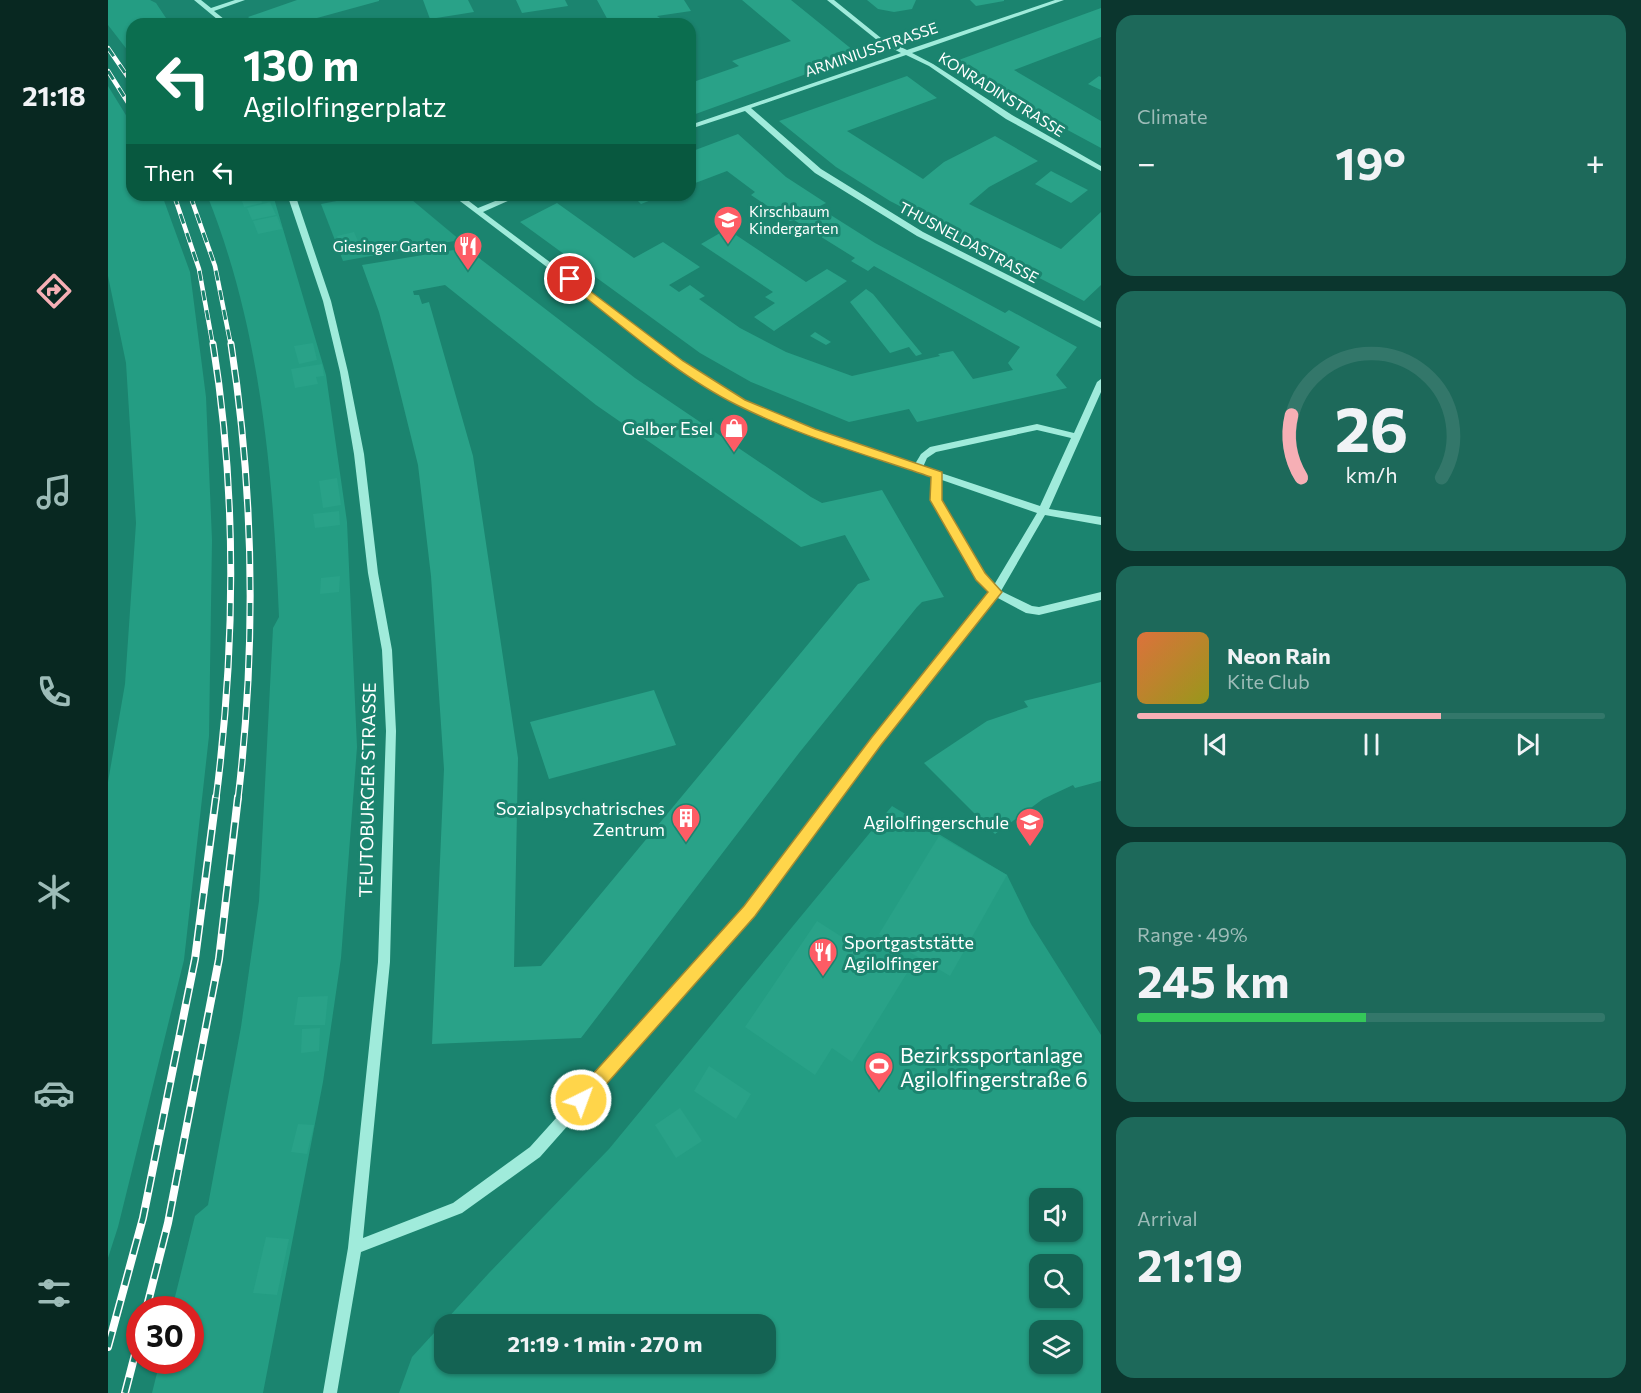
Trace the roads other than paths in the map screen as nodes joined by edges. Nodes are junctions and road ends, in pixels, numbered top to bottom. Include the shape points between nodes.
1 (197, 0) edge
2 (242, 0) edge
3 (830, 0) edge
4 (1061, 0) edge
5 (210, 10) junction
6 (219, 18) edge
7 (904, 52) junction
8 (745, 107) junction
9 (696, 125) edge
10 (1101, 169) edge
11 (293, 201) edge
12 (464, 201) edge
13 (502, 201) edge
14 (478, 211) junction
15 (1101, 325) edge
16 (1101, 382) edge
17 (1090, 405) junction
18 (1101, 409) edge
19 (1075, 436) junction
20 (918, 467) junction
21 (938, 475) junction
22 (1043, 511) junction
23 (1101, 521) edge
24 (995, 592) junction
25 (1101, 596) edge
26 (355, 1248) junction
27 (330, 1393) edge

1 - 5 street
2 - 5 street
3 - 7 street, KONRADINSTRASSE via 879,39
4 - 7 street, ARMINIUSSTRASSE
5 - 6 street
7 - 8 street, ARMINIUSSTRASSE
7 - 10 street, KONRADINSTRASSE
8 - 9 street, ARMINIUSSTRASSE
8 - 15 street, THUSNELDASTRASSE via 818,171 920,234
11 - 26 street, TEUTOBURGER STRASSE via 327,301 344,372 388,666 391,731 384,962
12 - 14 street
13 - 14 street
14 - 20 street via 711,386 811,432
16 - 17 street
17 - 18 street
17 - 19 street
19 - 20 street via 1036,427 933,449
19 - 22 street
20 - 21 street
21 - 22 street
21 - 24 street via 936,500 980,577
22 - 23 street
22 - 24 street
24 - 25 street via 1039,611
24 - 26 street via 876,741 750,911 535,1152 456,1208
26 - 27 street, TEUTOBURGER STRASSE

